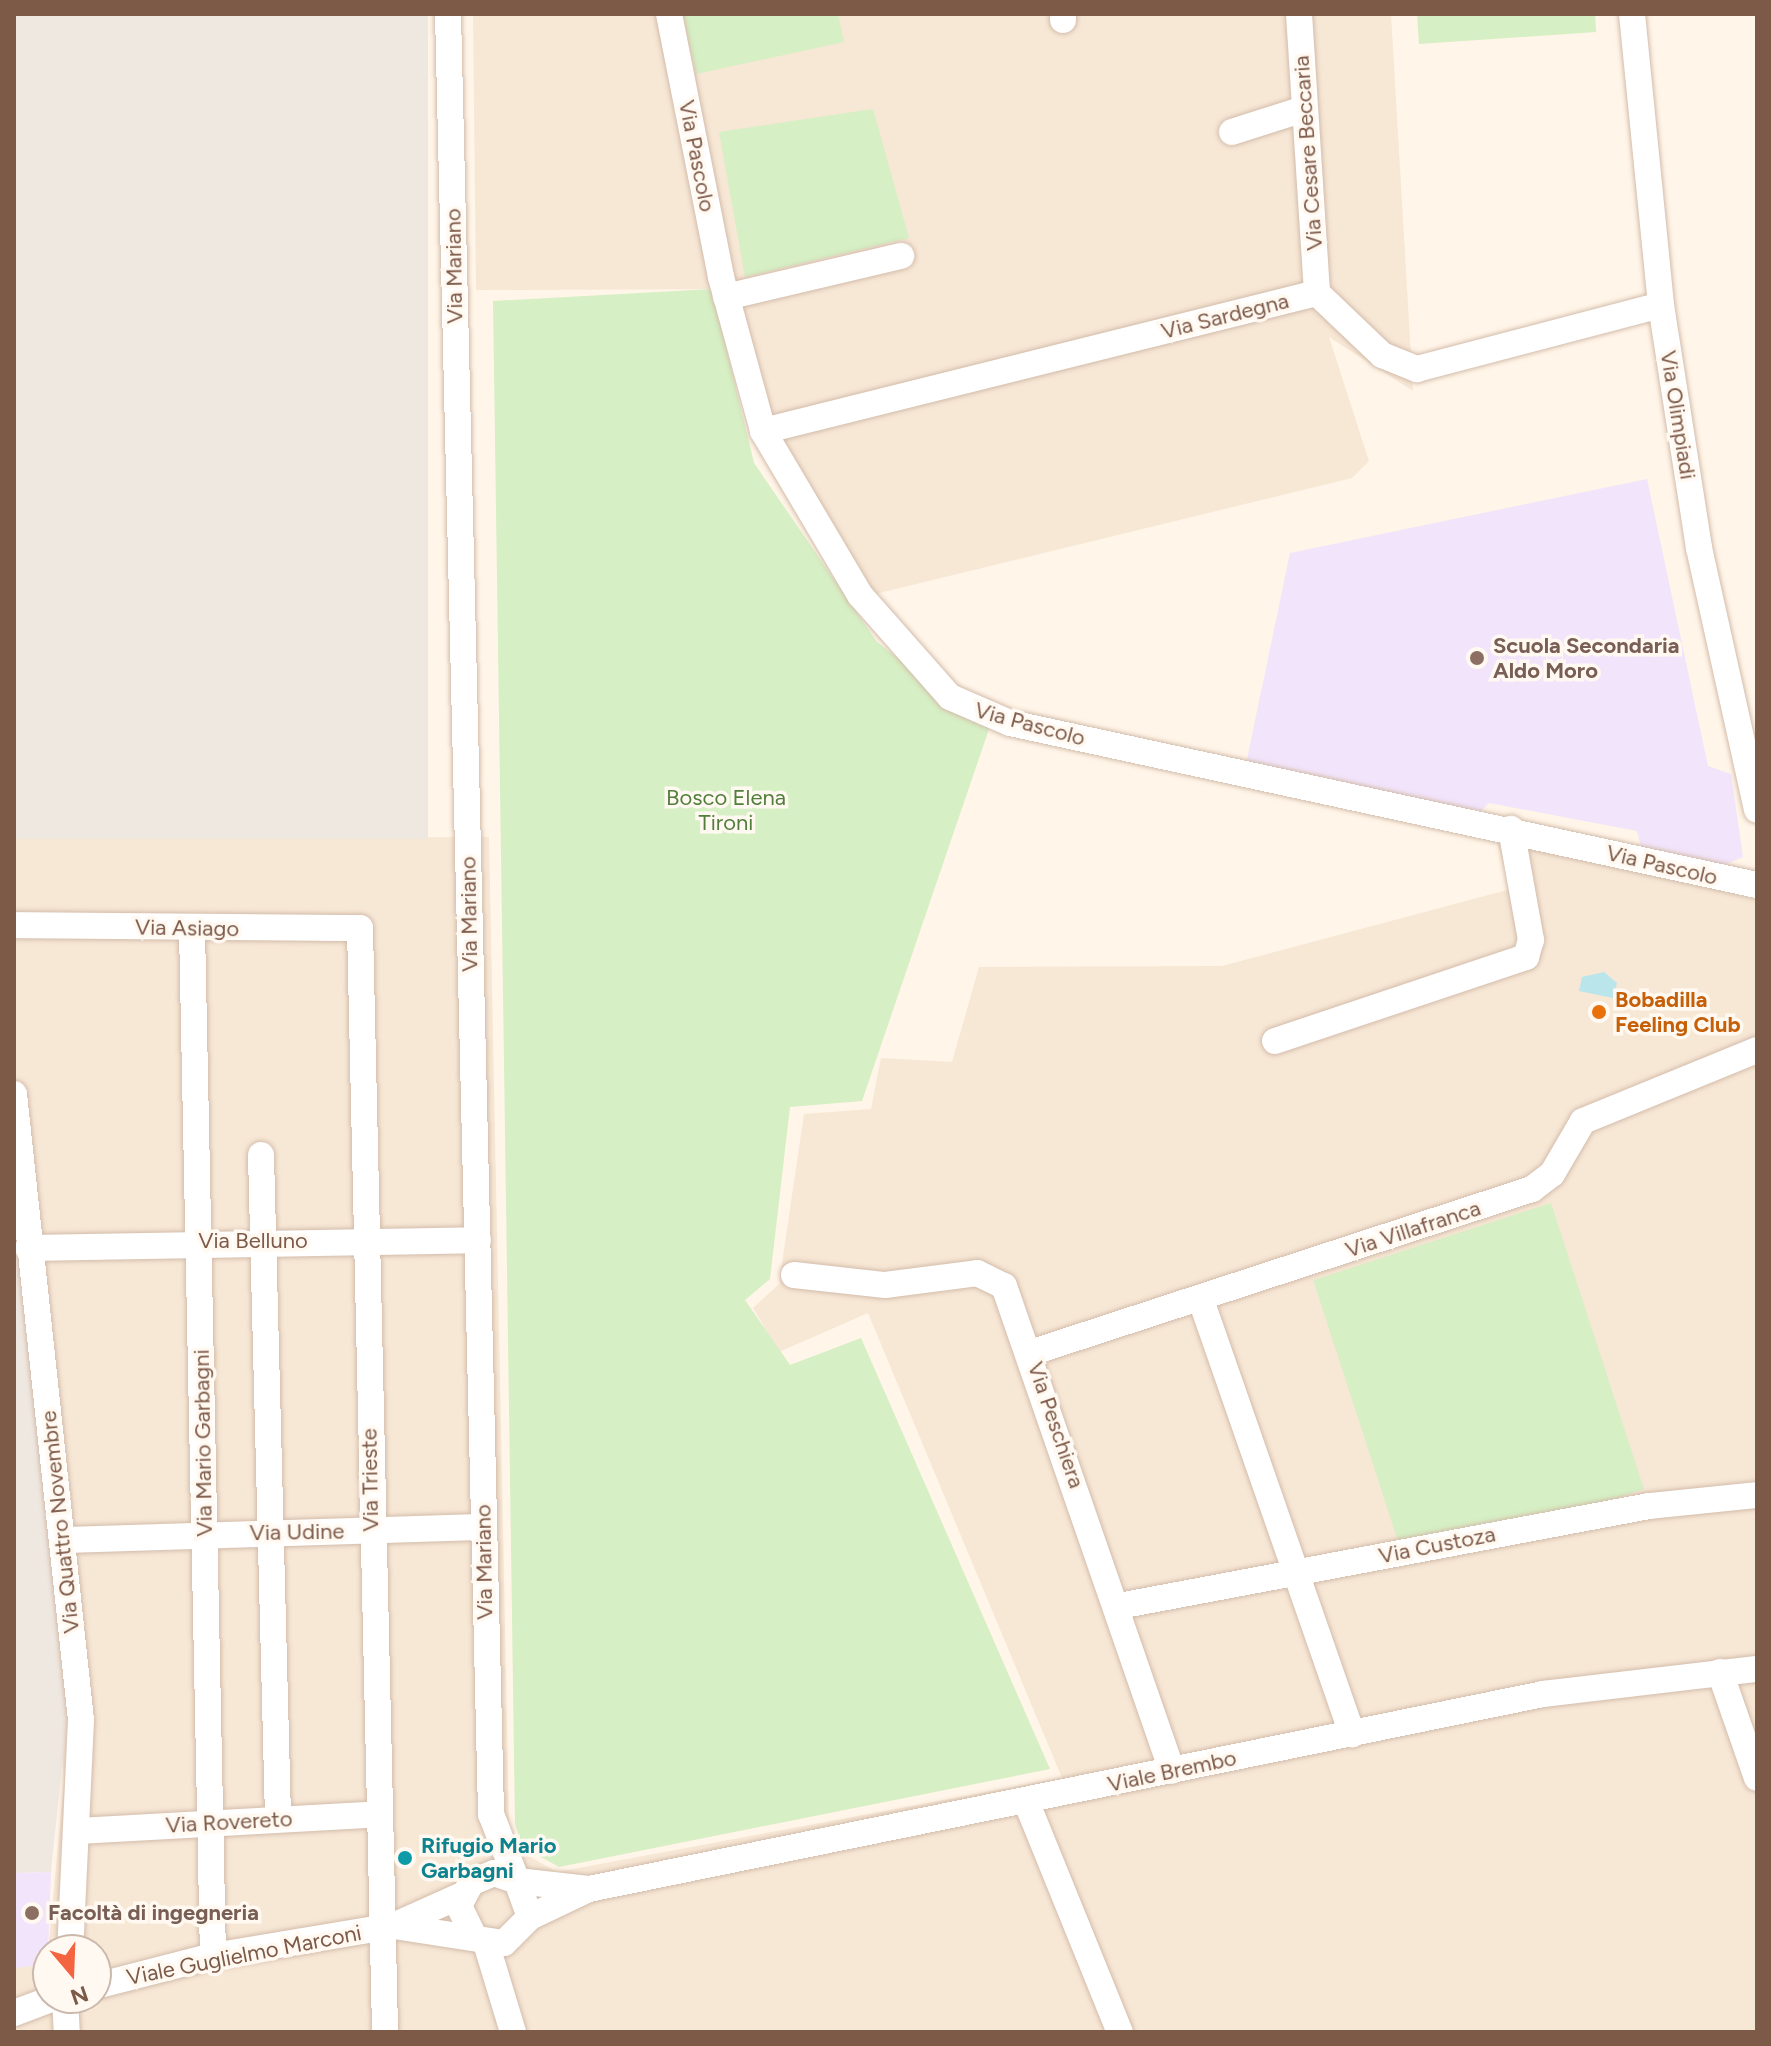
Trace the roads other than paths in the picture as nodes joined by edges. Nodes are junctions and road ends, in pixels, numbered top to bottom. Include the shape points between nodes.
1 (448, 14) edge
2 (669, 14) edge
3 (1299, 14) edge
4 (1632, 14) edge
5 (1304, 109) junction
6 (1232, 132) dead end
7 (901, 256) dead end
8 (1317, 293) junction
9 (726, 297) junction
10 (1661, 305) junction
11 (763, 431) junction
12 (1757, 810) edge
13 (1511, 829) junction
14 (1757, 885) edge
15 (14, 925) edge
16 (360, 928) joint
17 (192, 929) junction
18 (1275, 1041) dead end
19 (1757, 1050) edge
20 (14, 1094) edge
21 (261, 1155) dead end
22 (367, 1239) junction
23 (478, 1240) junction
24 (199, 1241) junction
25 (267, 1242) junction
26 (28, 1248) junction
27 (794, 1275) dead end
28 (1201, 1300) junction
29 (1030, 1353) junction
30 (1757, 1495) edge
31 (483, 1527) junction
32 (371, 1531) junction
33 (271, 1533) junction
34 (205, 1535) junction
35 (63, 1540) junction
36 (1296, 1571) junction
37 (1119, 1606) junction
38 (1757, 1669) edge
39 (1720, 1672) junction
40 (1352, 1734) junction
41 (1172, 1771) junction
42 (1757, 1778) edge
43 (1026, 1801) junction
44 (380, 1814) junction
45 (491, 1814) junction
46 (278, 1819) junction
47 (208, 1823) junction
48 (78, 1831) junction
49 (517, 1881) junction
50 (466, 1889) junction
51 (589, 1889) junction
52 (525, 1926) junction
53 (387, 1927) junction
54 (71, 1934) edge
55 (480, 1940) junction
56 (213, 1956) junction
57 (112, 1982) edge
58 (506, 1996) junction
59 (385, 2032) edge
60 (513, 2032) edge
61 (1120, 2032) edge

1 - 23 street, Via Mariano
2 - 9 street, Via Pascolo
3 - 5 street, Via Cesare Beccaria
4 - 10 street, Via Olimpiadi
5 - 6 street
5 - 8 street, Via Cesare Beccaria
7 - 9 street
8 - 10 street, Via Sardegna via 1382,355 1417,369
8 - 11 street, Via Sardegna
9 - 11 street, Via Pascolo
10 - 12 street, Via Olimpiadi via 1699,548
11 - 13 street, Via Pascolo via 867,605 939,688 968,708
13 - 14 street, Via Pascolo
13 - 18 street via 1531,940 1526,957
15 - 17 street, Via Asiago
16 - 17 street, Via Asiago
16 - 22 street, Via Trieste
17 - 24 street, Via Mario Garbagni
19 - 28 street, Via Villafranca via 1587,1118 1569,1134 1552,1174 1532,1189
20 - 26 street, Via Quattro Novembre
21 - 25 street
22 - 23 street, Via Belluno
22 - 25 street, Via Belluno
22 - 32 street, Via Trieste
23 - 31 street, Via Mariano
24 - 25 street, Via Belluno
24 - 26 street, Via Belluno
24 - 34 street, Via Mario Garbagni
25 - 33 street
26 - 35 street, Via Quattro Novembre
27 - 29 street, Via Peschiera via 885,1285 990,1275 1008,1292
28 - 29 street, Via Villafranca
28 - 36 street
29 - 37 street, Via Peschiera
30 - 36 street, Via Custoza via 1649,1506
31 - 32 street, Via Udine
31 - 45 street, Via Mariano
32 - 33 street, Via Udine
32 - 44 street, Via Trieste
33 - 34 street, Via Udine
33 - 46 street
34 - 35 street, Via Udine
34 - 47 street, Via Mario Garbagni
35 - 48 street, Via Quattro Novembre via 81,1720
36 - 37 street, Via Custoza
36 - 40 street
37 - 41 street, Via Peschiera
38 - 39 street, Viale Brembo
39 - 40 street, Viale Brembo via 1567,1690
39 - 42 street
40 - 41 street, Viale Brembo
41 - 43 street, Viale Brembo
43 - 51 street, Viale Brembo
43 - 61 street
44 - 46 street, Via Rovereto
44 - 53 street, Via Trieste
45 - 49 street, Via Mariano
45 - 50 street, Via Mariano
46 - 47 street, Via Rovereto
47 - 48 street, Via Rovereto
47 - 56 street, Via Mario Garbagni
48 - 54 street, Via Quattro Novembre
49 - 50 street, Viale Guglielmo Marconi via 494,1873
49 - 51 street, Viale Brembo
49 - 52 street
50 - 53 street, Viale Guglielmo Marconi
50 - 55 street via 461,1918
51 - 52 street, Viale Brembo
52 - 55 street, Viale Guglielmo Marconi
52 - 58 street
53 - 55 street, Viale Guglielmo Marconi
53 - 56 street, Viale Guglielmo Marconi
53 - 59 street, Via Trieste
55 - 58 street
56 - 57 street, Viale Guglielmo Marconi
58 - 60 street

